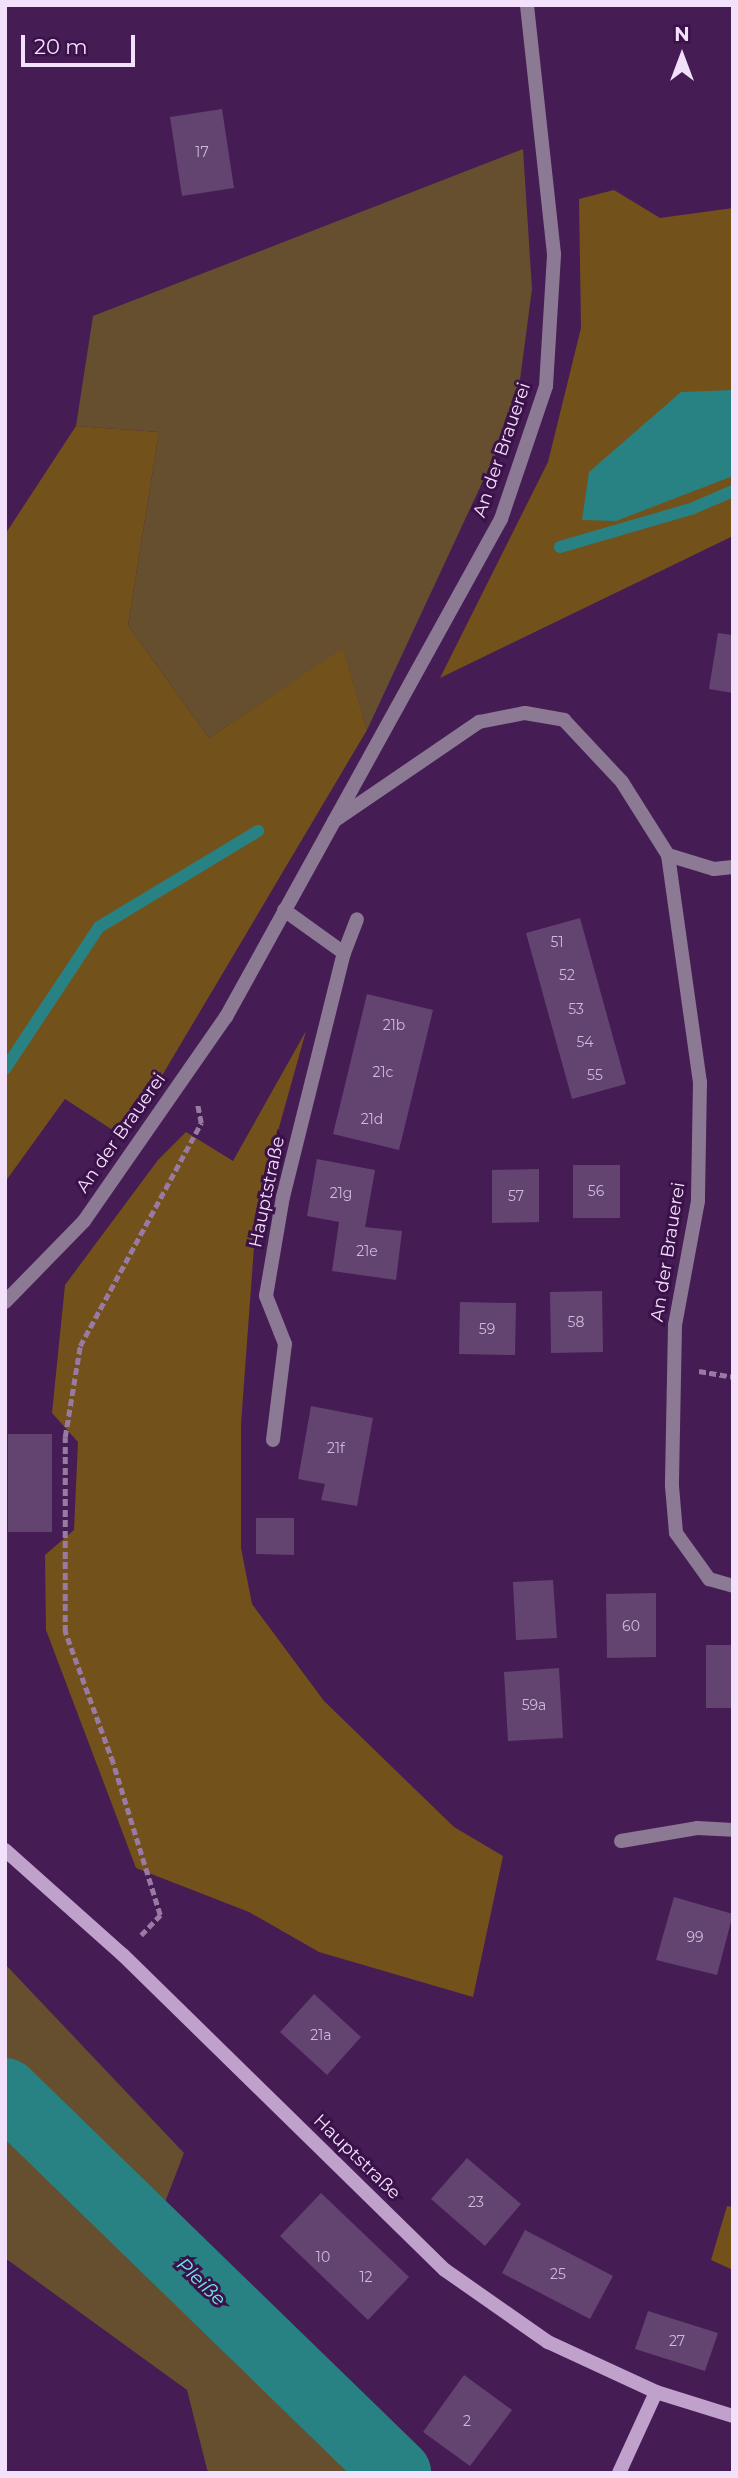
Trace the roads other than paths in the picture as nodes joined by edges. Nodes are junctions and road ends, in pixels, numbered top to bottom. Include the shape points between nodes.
1 (527, 5) edge
2 (330, 824) junction
3 (668, 855) junction
4 (733, 867) edge
5 (284, 910) junction
6 (357, 919) dead end
7 (344, 953) junction
8 (5, 1302) edge
9 (272, 1440) dead end
10 (733, 1586) edge
11 (733, 1830) edge
12 (621, 1840) dead end
13 (5, 1850) edge
14 (656, 2392) junction
15 (733, 2416) edge
16 (619, 2473) edge

1 - 2 street, An der Brauerei via 554,254 546,386 501,519
2 - 3 street, An der Brauerei via 479,722 525,713 565,720 622,782
2 - 5 street, An der Brauerei
3 - 4 street via 715,869
3 - 10 street, An der Brauerei via 700,1082 698,1201 675,1325 672,1486 676,1533 709,1580
5 - 7 street
5 - 8 street, An der Brauerei via 226,1017 84,1221
6 - 7 street, Hauptstraße
7 - 9 street, Hauptstraße via 284,1197 267,1296 285,1344
11 - 12 street via 697,1828
13 - 14 main road, Hauptstraße via 123,1955 445,2270 548,2342
14 - 15 main road, Hauptstraße
14 - 16 main road

